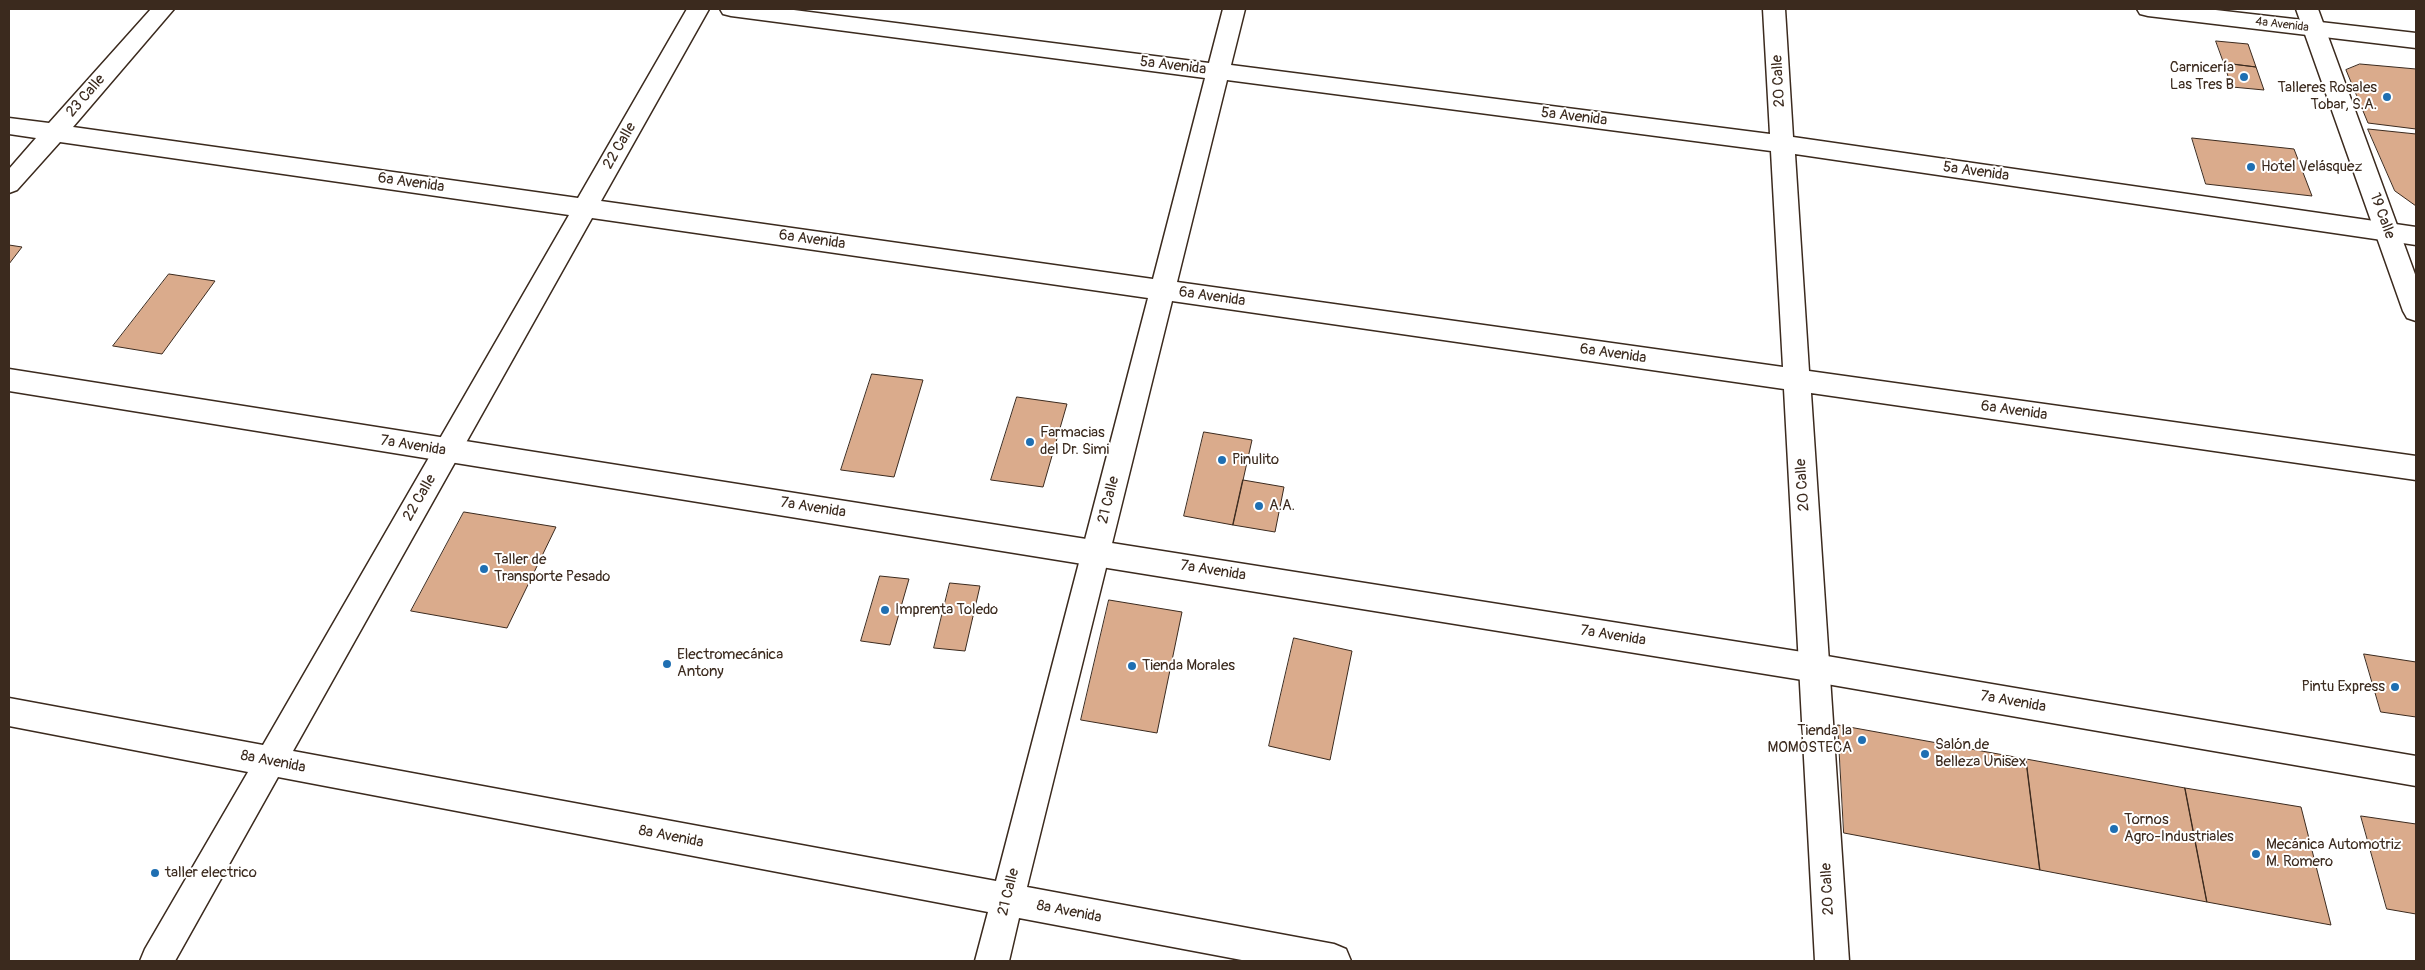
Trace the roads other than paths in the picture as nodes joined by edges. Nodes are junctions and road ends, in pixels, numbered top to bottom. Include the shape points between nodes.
1 (163, 9) edge
2 (698, 9) edge
3 (731, 9) edge
4 (1234, 9) edge
5 (1774, 9) edge
6 (2148, 9) edge
7 (2311, 19) edge
8 (2416, 41) edge
9 (1218, 72) junction
10 (9, 126) edge
11 (54, 132) junction
12 (1782, 144) junction
13 (9, 184) edge
14 (585, 208) junction
15 (2388, 233) junction
16 (2416, 236) edge
17 (1162, 290) junction
18 (2416, 311) edge
19 (9, 380) edge
20 (1797, 380) junction
21 (447, 451) junction
22 (2416, 468) edge
23 (1096, 552) junction
24 (1815, 668) junction
25 (9, 712) edge
26 (271, 762) junction
27 (2416, 770) edge
28 (1007, 900) junction
29 (157, 961) edge
30 (992, 961) edge
31 (1334, 961) edge
32 (1832, 961) edge

1 - 11 street, 23 Calle
2 - 14 street, 22 Calle
3 - 9 street, 5a Avenida
4 - 9 street, 21 Calle
5 - 12 street, 20 Calle
6 - 7 street, 4a Avenida
7 - 8 street, 4a Avenida
7 - 15 street, 19 Calle
9 - 12 street, 5a Avenida
9 - 17 street, 21 Calle
10 - 11 street, 6a Avenida
11 - 13 street, 23 Calle
11 - 14 street, 6a Avenida
12 - 15 street, 5a Avenida
12 - 20 street, 20 Calle
14 - 17 street, 6a Avenida
14 - 21 street, 22 Calle
15 - 16 street, 5a Avenida
15 - 18 street, 19 Calle
17 - 20 street, 6a Avenida
17 - 23 street, 21 Calle
19 - 21 street, 7a Avenida
20 - 22 street, 6a Avenida
20 - 24 street, 20 Calle
21 - 23 street, 7a Avenida
21 - 26 street, 22 Calle
23 - 24 street, 7a Avenida
23 - 28 street, 21 Calle
24 - 27 street, 7a Avenida
24 - 32 street, 20 Calle
25 - 26 street, 8a Avenida
26 - 28 street, 8a Avenida
26 - 29 street, 22 Calle
28 - 30 street, 21 Calle
28 - 31 street, 8a Avenida

